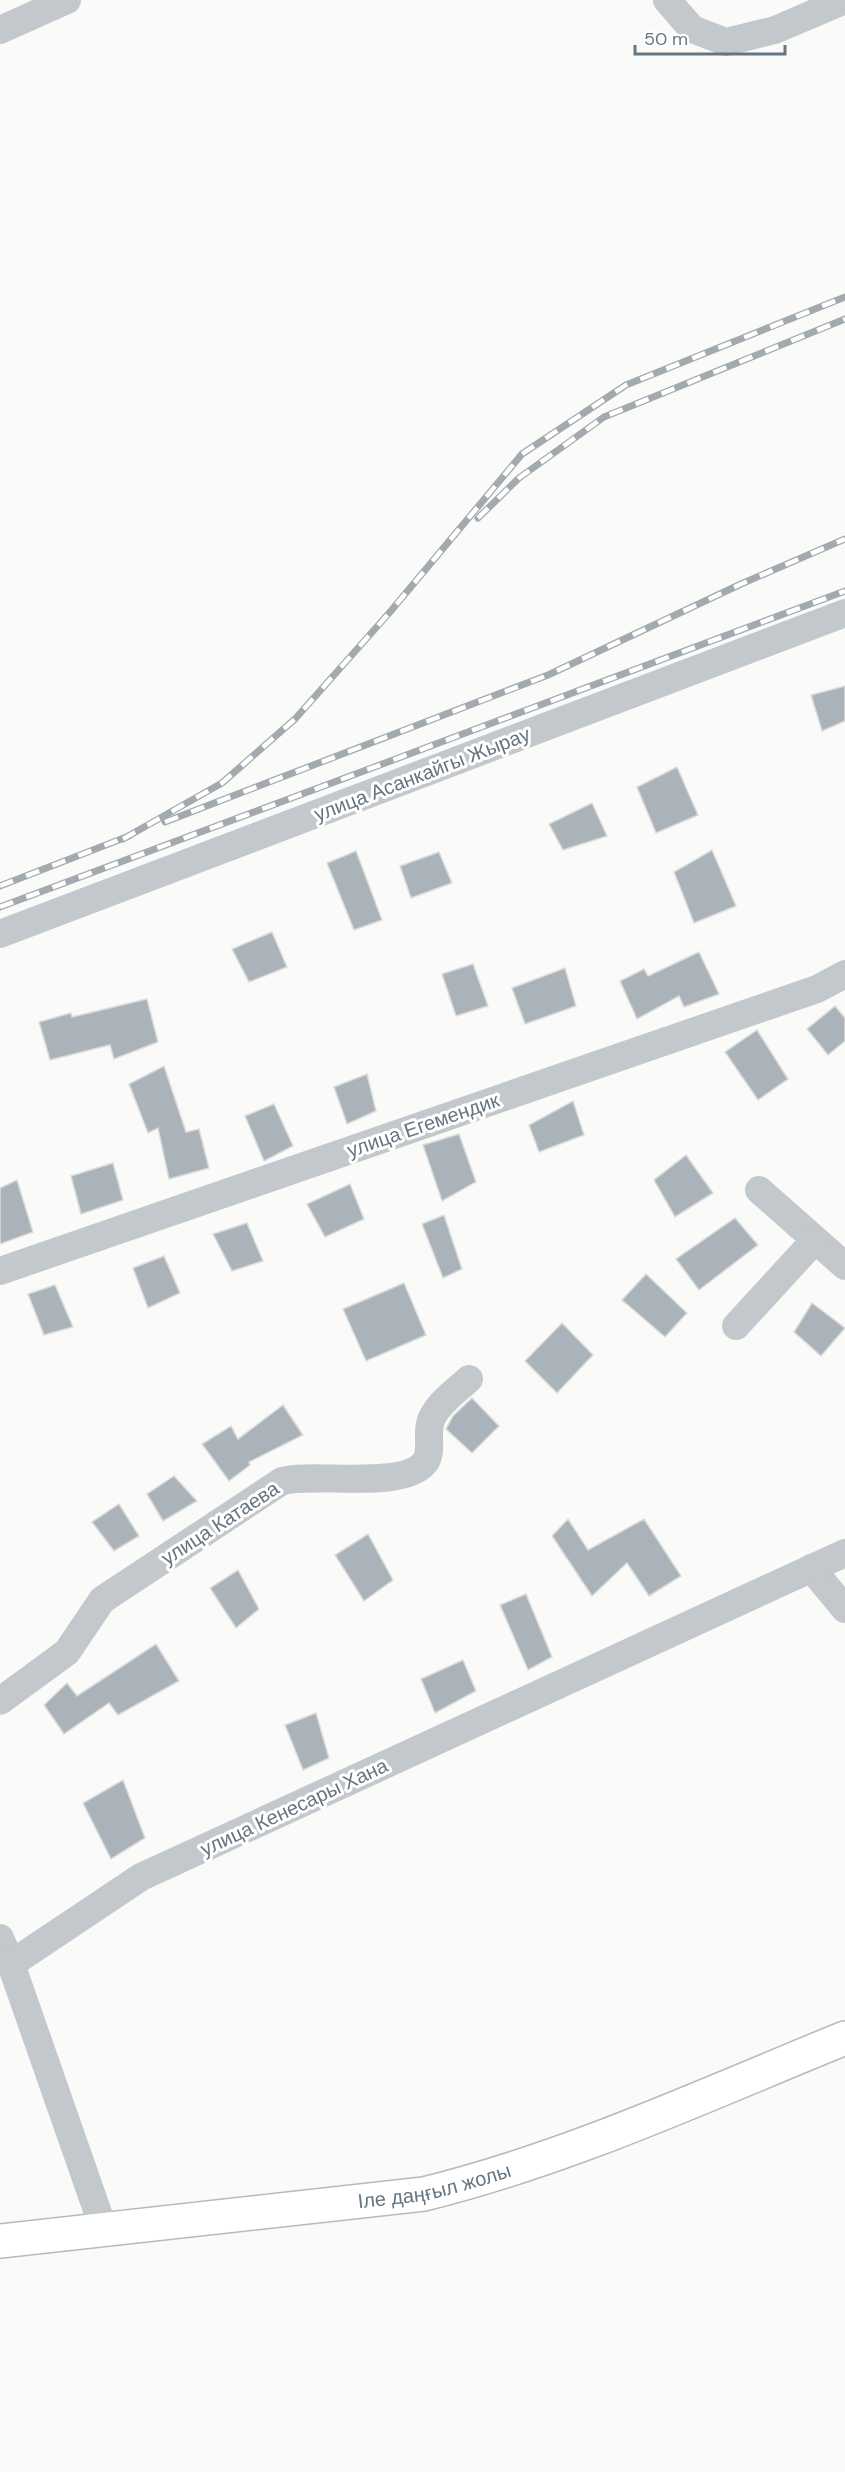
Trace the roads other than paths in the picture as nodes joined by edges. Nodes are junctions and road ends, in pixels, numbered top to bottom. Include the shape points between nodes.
1 (67, 0) edge
2 (667, 0) edge
3 (845, 0) edge
4 (0, 30) edge
5 (845, 613) edge
6 (0, 934) edge
7 (845, 975) edge
8 (759, 1190) dead end
9 (815, 1240) junction
10 (845, 1266) edge
11 (0, 1270) edge
12 (736, 1326) dead end
13 (469, 1379) dead end
14 (845, 1553) edge
15 (811, 1568) junction
16 (845, 1609) edge
17 (0, 1701) edge
18 (0, 1938) edge
19 (11, 1964) junction
20 (845, 2038) edge
21 (104, 2230) junction
22 (0, 2241) edge

1 - 4 street
2 - 3 street via 692,29 726,42 775,30
5 - 6 street, улица Асанкайгы Жырау
7 - 11 street, улица Егемендик via 806,993
8 - 9 street
9 - 10 street
9 - 12 street
13 - 17 street, улица Катаева via 430,1422 427,1459 418,1469 348,1481 297,1477 282,1481 102,1600 67,1652
14 - 15 street, улица Кенесары Хана
15 - 16 street
15 - 19 street, улица Кенесары Хана via 141,1877
18 - 19 street
19 - 21 street
20 - 21 main road, Іле даңғыл жолы via 491,2178 424,2194
21 - 22 main road, Іле даңғыл жолы

